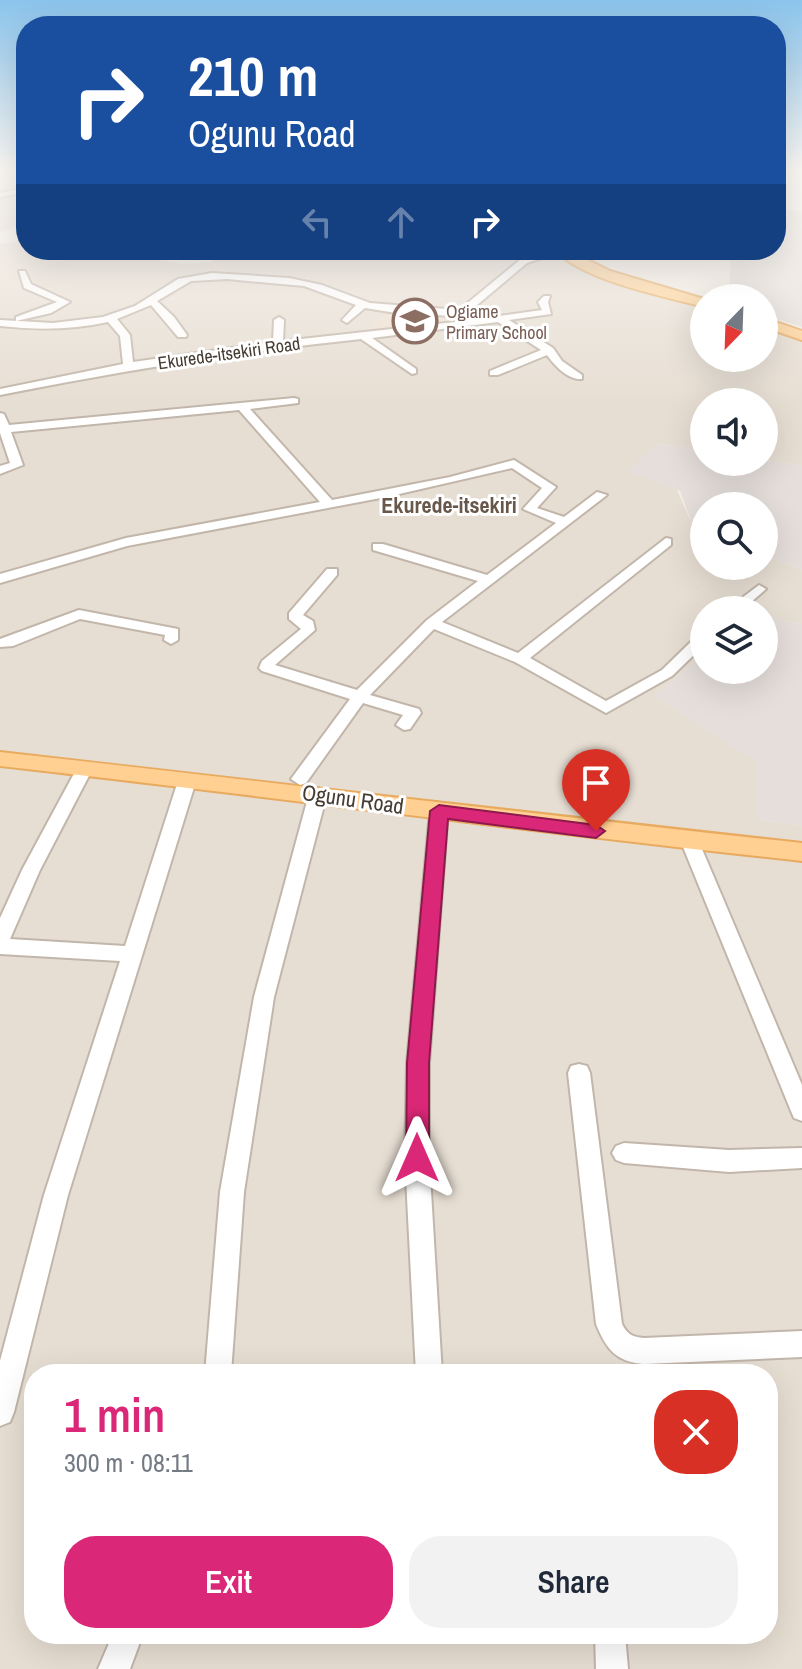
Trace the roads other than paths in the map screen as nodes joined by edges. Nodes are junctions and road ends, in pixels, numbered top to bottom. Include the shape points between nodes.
1 (530, 260) edge
2 (572, 260) edge
3 (581, 260) edge
4 (22, 273) dead end
5 (690, 296) edge
6 (690, 297) edge
7 (547, 298) dead end
8 (152, 301) junction
9 (363, 304) junction
10 (110, 318) junction
11 (460, 318) junction
12 (279, 320) dead end
13 (347, 320) dead end
14 (502, 320) junction
15 (1, 324) edge
16 (778, 325) edge
17 (802, 334) edge
18 (182, 335) dead end
19 (364, 337) junction
20 (278, 345) junction
21 (549, 350) junction
22 (128, 366) junction
23 (412, 371) dead end
24 (494, 373) dead end
25 (578, 377) dead end
26 (0, 392) edge
27 (294, 401) dead end
28 (243, 408) junction
29 (0, 416) edge
30 (5, 429) junction
31 (0, 470) edge
32 (601, 495) dead end
33 (329, 504) junction
34 (567, 522) junction
35 (666, 542) dead end
36 (378, 547) dead end
37 (332, 572) dead end
38 (0, 579) edge
39 (486, 579) junction
40 (759, 589) dead end
41 (750, 596) edge
42 (432, 623) junction
43 (171, 640) dead end
44 (0, 643) edge
45 (690, 651) edge
46 (520, 659) junction
47 (359, 697) junction
48 (404, 725) dead end
49 (0, 745) edge
50 (0, 759) edge
51 (85, 768) junction
52 (241, 780) junction
53 (187, 781) junction
54 (309, 786) junction
55 (439, 811) junction
56 (802, 837) edge
57 (690, 842) junction
58 (802, 852) edge
59 (0, 943) edge
60 (131, 954) junction
61 (579, 1073) dead end
62 (802, 1111) edge
63 (624, 1153) dead end
64 (802, 1158) edge
65 (802, 1344) edge
66 (219, 1364) edge
67 (428, 1364) edge
68 (0, 1412) edge
69 (124, 1644) edge
70 (611, 1644) edge
71 (114, 1669) edge
72 (612, 1669) edge

1 - 11 street
2 - 6 main road
3 - 5 main road
4 - 15 street via 27,286 65,302
7 - 14 street via 543,302 548,312
8 - 9 street via 191,277 244,276 313,286
8 - 10 street
8 - 18 street
9 - 11 street
9 - 13 street
10 - 15 street via 71,325
10 - 22 street via 125,335
11 - 14 street
11 - 19 street, Ekurede-itsekiri Road
12 - 20 street
14 - 21 street
16 - 17 main road
19 - 20 street, Ekurede-itsekiri Road
19 - 23 street
20 - 22 street, Ekurede-itsekiri Road
21 - 24 street
21 - 25 street
22 - 26 street, Ekurede-itsekiri Road
27 - 28 street
28 - 30 street
28 - 33 street
29 - 30 street
30 - 31 street via 17,465
32 - 34 street
33 - 34 street via 453,482 514,464 550,487 529,509
33 - 38 street via 101,550
34 - 39 street
35 - 46 street
36 - 39 street
37 - 47 street via 294,616 308,624 308,630 267,668
39 - 42 street
40 - 41 street
42 - 46 street
42 - 47 street
43 - 44 street via 173,632 161,628 79,614
45 - 46 street via 667,673 606,708
47 - 48 street via 413,713
47 - 54 street
49 - 52 main road, Ogunu Road
50 - 51 main road, Ogunu Road
51 - 53 main road, Ogunu Road
51 - 59 street via 31,870
52 - 53 main road, Ogunu Road
52 - 54 main road, Ogunu Road
53 - 60 street
54 - 55 main road, Ogunu Road
54 - 56 main road, Ogunu Road
54 - 66 street via 262,1012 232,1192
55 - 57 main road, Ogunu Road
55 - 67 street via 418,1063 417,1158
57 - 58 main road, Ogunu Road
57 - 62 street
59 - 60 street
60 - 68 street via 56,1195
61 - 65 street via 615,1341 627,1350 644,1351
63 - 64 street via 729,1161
69 - 71 street
70 - 72 street

